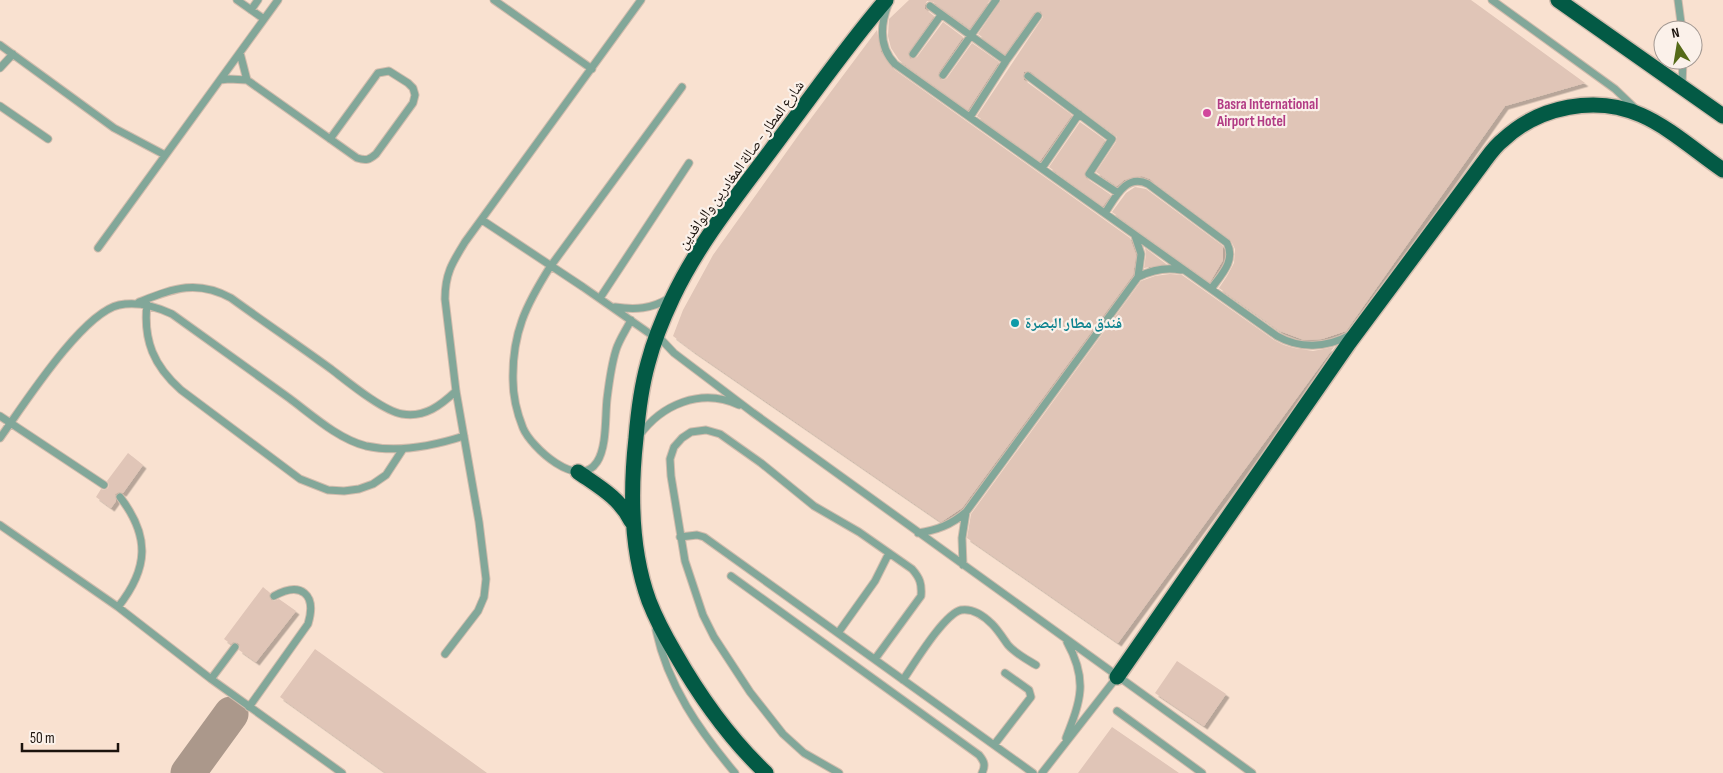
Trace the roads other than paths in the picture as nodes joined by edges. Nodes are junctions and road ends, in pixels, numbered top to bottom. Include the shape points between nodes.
1 (237, 0) edge
2 (258, 0) edge
3 (278, 0) edge
4 (494, 0) edge
5 (641, 0) edge
6 (886, 0) edge
7 (890, 0) edge
8 (996, 0) edge
9 (1492, 0) edge
10 (1558, 0) edge
11 (1678, 0) edge
12 (930, 6) dead end
13 (251, 10) junction
14 (941, 15) junction
15 (1038, 16) dead end
16 (264, 19) junction
17 (1681, 20) edge
18 (971, 36) junction
19 (0, 44) edge
20 (240, 53) junction
21 (13, 54) junction
22 (913, 54) dead end
23 (1006, 60) junction
24 (0, 68) edge
25 (592, 69) junction
26 (1683, 70) edge
27 (942, 75) dead end
28 (1028, 76) dead end
29 (220, 80) junction
30 (247, 80) junction
31 (1682, 86) junction
32 (682, 87) dead end
33 (0, 106) edge
34 (1079, 114) junction
35 (1640, 114) junction
36 (1723, 116) edge
37 (970, 117) junction
38 (48, 139) dead end
39 (330, 139) junction
40 (165, 155) junction
41 (689, 163) dead end
42 (1042, 168) junction
43 (1723, 170) edge
44 (1118, 193) junction
45 (1105, 214) junction
46 (482, 220) junction
47 (1135, 235) junction
48 (98, 248) dead end
49 (550, 266) junction
50 (1185, 271) junction
51 (1138, 277) junction
52 (1211, 289) junction
53 (674, 295) junction
54 (600, 298) junction
55 (134, 304) junction
56 (147, 304) junction
57 (612, 306) junction
58 (631, 320) junction
59 (1360, 329) junction
60 (656, 336) junction
61 (456, 391) junction
62 (752, 412) junction
63 (0, 416) edge
64 (10, 423) junction
65 (464, 436) junction
66 (0, 438) edge
67 (635, 441) junction
68 (403, 449) junction
69 (578, 472) junction
70 (104, 485) dead end
71 (120, 497) dead end
72 (966, 512) junction
73 (0, 525) edge
74 (918, 533) junction
75 (680, 537) junction
76 (636, 543) junction
77 (889, 553) junction
78 (963, 565) junction
79 (731, 576) dead end
80 (274, 596) dead end
81 (649, 600) junction
82 (118, 607) junction
83 (838, 633) junction
84 (1065, 639) junction
85 (236, 647) dead end
86 (445, 654) dead end
87 (875, 659) junction
88 (1036, 665) dead end
89 (1005, 673) dead end
90 (1116, 677) junction
91 (212, 679) junction
92 (903, 680) junction
93 (249, 706) junction
94 (1117, 711) dead end
95 (994, 745) junction
96 (1063, 747) junction
97 (342, 773) edge
98 (735, 773) edge
99 (766, 773) edge
100 (839, 773) edge
101 (982, 773) edge
102 (1033, 773) edge
103 (1042, 773) edge
104 (1202, 773) edge
105 (1252, 773) edge

1 - 13 lane
2 - 13 lane
3 - 16 lane
4 - 25 lane
5 - 25 lane
6 - 53 highway, شارع المطار - صالة المغادرين والوافدين via 725,212
7 - 37 lane via 882,25 883,43 889,58
8 - 18 lane
9 - 35 lane via 1615,89
10 - 31 highway
11 - 17 lane
12 - 14 lane
13 - 16 lane
14 - 18 lane
14 - 22 lane
15 - 23 lane
16 - 20 lane
18 - 23 lane
18 - 27 lane
19 - 21 lane
20 - 29 lane
20 - 30 lane
21 - 24 lane
21 - 40 lane via 114,128
23 - 37 lane
25 - 46 lane
26 - 31 lane
28 - 34 lane
29 - 30 lane
29 - 40 lane
30 - 39 lane
31 - 36 highway
32 - 49 lane
33 - 38 lane
34 - 42 lane
34 - 44 lane via 1112,139 1089,174
35 - 43 highway
35 - 59 highway via 1614,106 1563,108 1527,122 1503,140
37 - 42 lane
39 - 39 lane via 357,158 370,159 413,103 413,88 389,71 378,73
40 - 48 lane
41 - 54 lane
42 - 45 lane
44 - 45 lane
44 - 52 lane via 1131,182 1143,182 1227,243 1229,261
45 - 47 lane
46 - 49 lane
46 - 61 lane via 453,261 445,286
47 - 50 lane
47 - 51 lane via 1141,254
49 - 54 lane
49 - 69 lane via 521,320 514,351 514,393 524,429 532,442 555,462
50 - 51 lane via 1164,269
50 - 52 lane
51 - 72 lane
52 - 59 lane via 1293,344 1327,344
53 - 57 lane via 644,308
53 - 60 highway, شارع المطار - صالة المغادرين والوافدين
54 - 57 lane
55 - 56 lane
55 - 61 lane via 193,287 219,291 389,410 402,414 417,415 431,411
55 - 64 lane via 119,305 95,318 41,379
56 - 68 lane via 172,314 351,440 366,446
56 - 68 lane via 149,344 161,370 181,390 300,479 328,490 359,489 386,475
57 - 58 lane
58 - 60 lane
58 - 69 lane via 616,349 600,456 588,470
59 - 90 highway
60 - 62 lane
60 - 67 highway, شارع المطار - صالة المغادرين والوافدين via 642,390
61 - 65 lane
62 - 67 lane via 732,402 710,398 688,401 667,409 649,423
62 - 74 lane
63 - 64 lane
64 - 66 lane
64 - 70 lane
65 - 68 lane
65 - 86 lane via 486,579 478,611
67 - 76 highway, شارع المطار - صالة المغادرين والوافدين via 632,517
69 - 76 highway via 622,505
71 - 82 lane via 140,532 142,552 139,572 131,591
72 - 74 lane via 945,527
72 - 78 lane via 962,538
73 - 82 lane
74 - 78 lane
75 - 77 lane via 670,459 682,438 691,432 706,430 731,441 814,506
75 - 83 lane via 704,537
75 - 100 lane via 703,615 725,655 783,734 804,753
76 - 81 highway, شارع المطار - صالة المغادرين والوافدين
77 - 83 lane via 878,576
77 - 87 lane via 919,576 921,596
78 - 84 lane
79 - 101 lane via 979,754 985,766
80 - 93 lane via 294,590 305,593 312,602 312,613 308,624
81 - 98 lane via 674,687 707,738
81 - 99 highway, شارع المطار - صالة المغادرين والوافدين via 661,628 698,692 720,723
82 - 91 lane
83 - 87 lane
84 - 90 lane
84 - 96 lane via 1075,657 1080,692
85 - 91 lane
87 - 92 lane
88 - 92 lane via 1019,655 987,619 978,613 960,610 946,620
89 - 95 lane via 1029,690 1031,697
90 - 96 lane
90 - 105 lane
91 - 93 lane
92 - 95 lane
93 - 97 lane
94 - 104 lane
95 - 102 lane
96 - 103 lane

